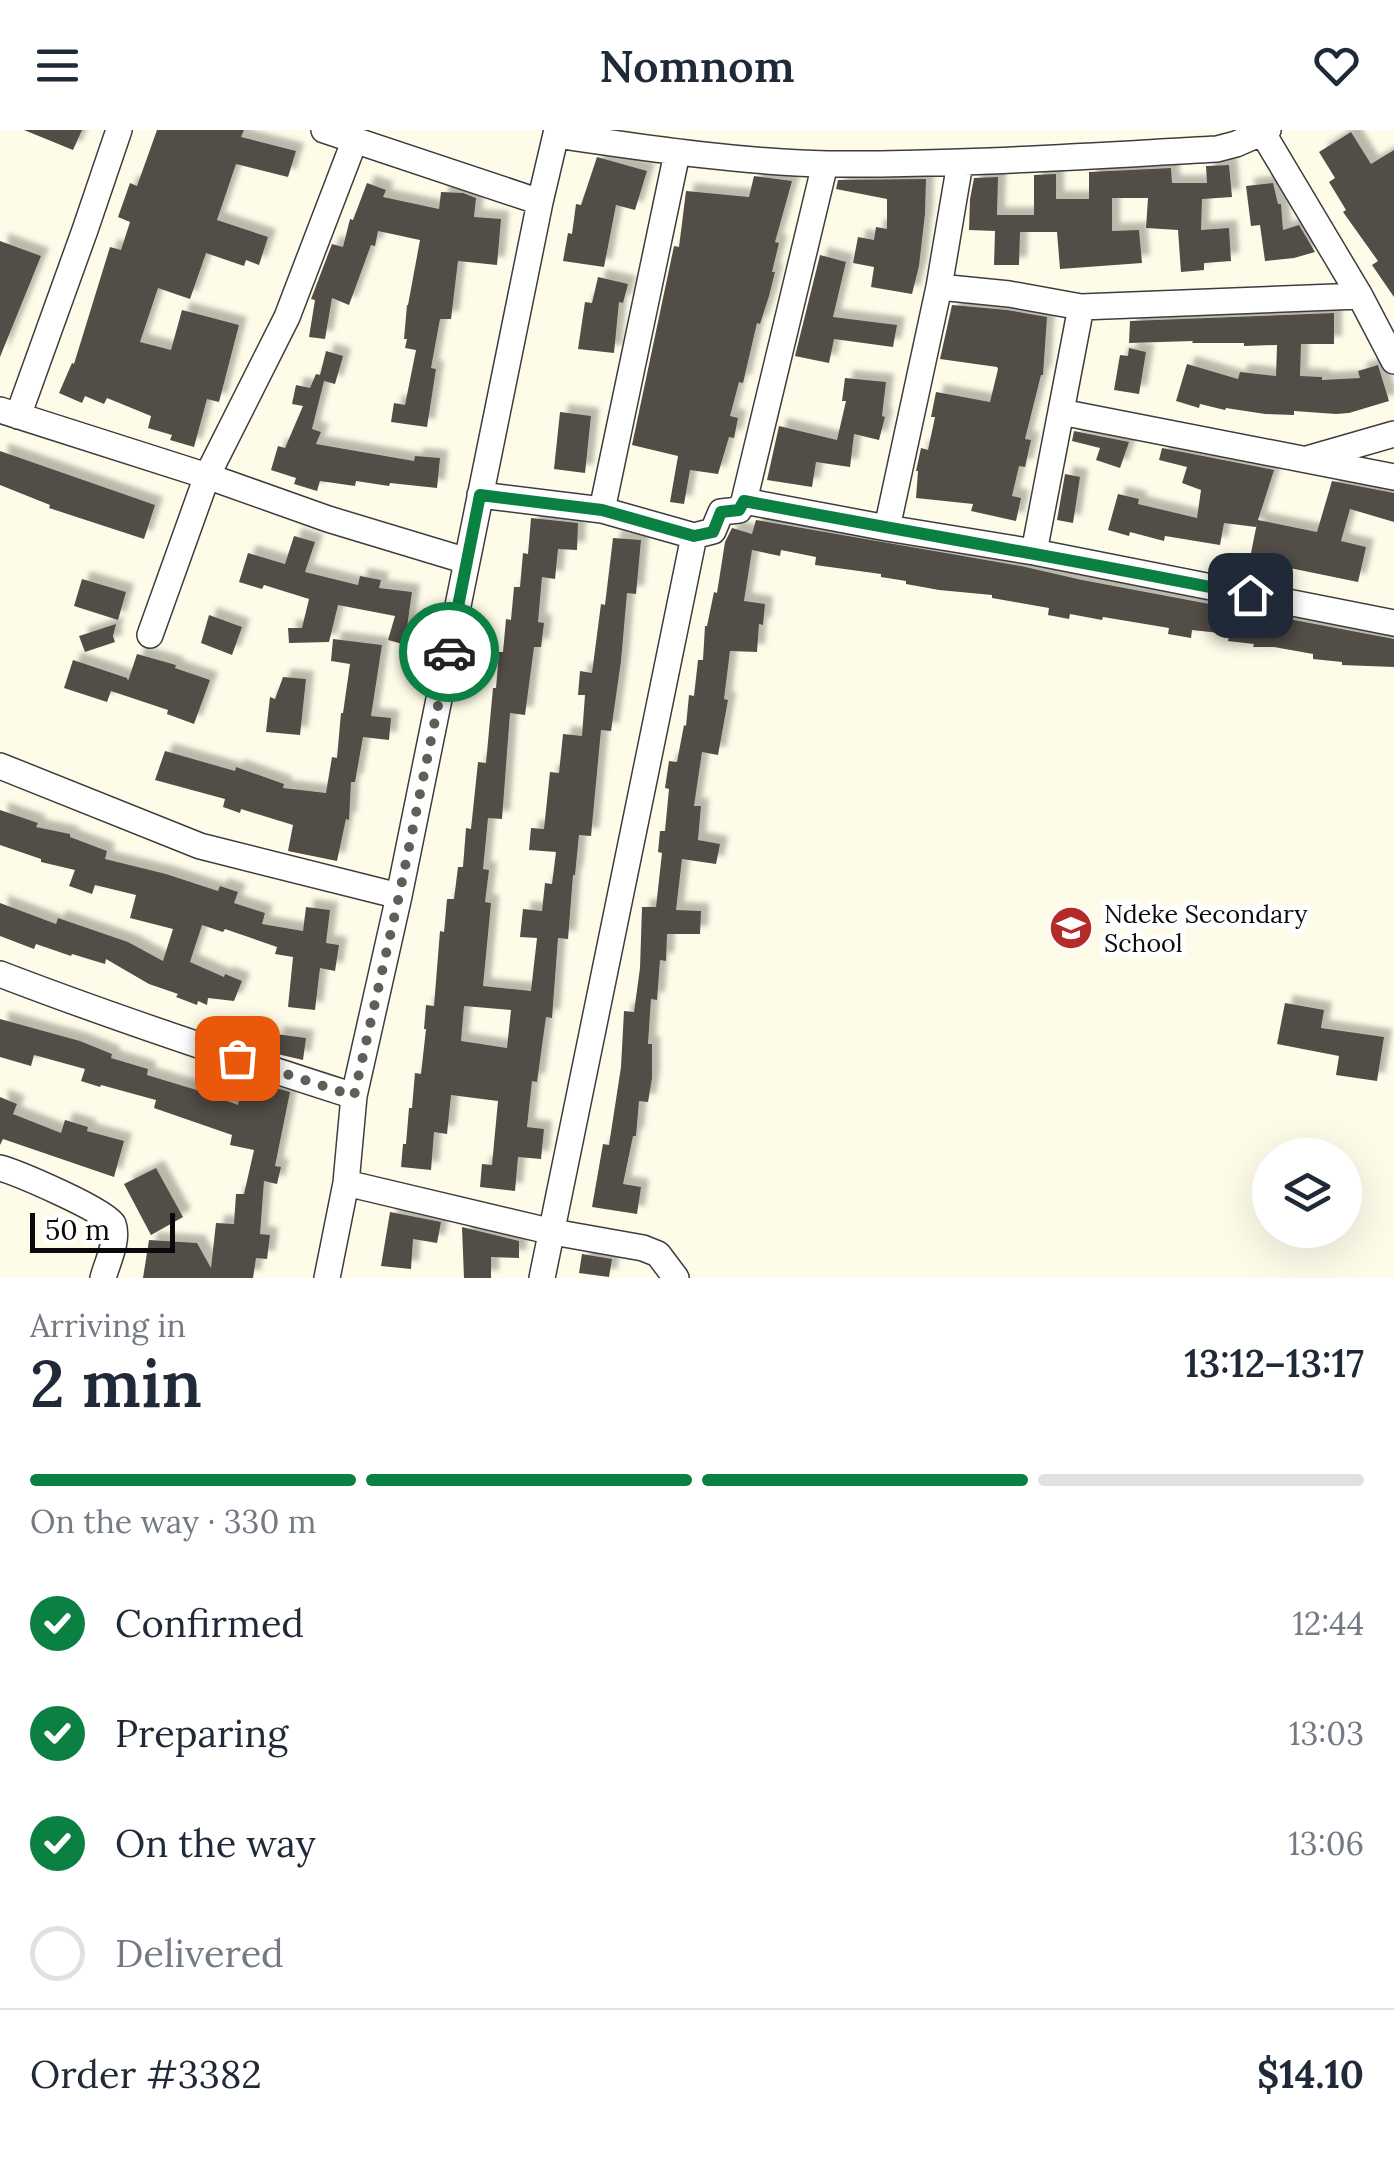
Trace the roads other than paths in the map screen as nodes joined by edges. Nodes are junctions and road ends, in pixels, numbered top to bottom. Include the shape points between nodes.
1 (118, 130) edge
2 (324, 130) edge
3 (1264, 131) edge
4 (556, 132) edge
5 (354, 142) junction
6 (676, 153) junction
7 (960, 162) junction
8 (825, 164) junction
9 (540, 202) junction
10 (939, 286) junction
11 (1360, 296) junction
12 (1081, 306) junction
13 (1394, 360) edge
14 (1061, 412) junction
15 (9, 413) edge
16 (1394, 434) edge
17 (1302, 460) junction
18 (208, 476) junction
19 (1394, 477) edge
20 (480, 495) junction
21 (744, 501) junction
22 (602, 510) junction
23 (886, 528) junction
24 (694, 536) junction
25 (1034, 552) junction
26 (467, 561) junction
27 (1394, 623) edge
28 (150, 635) dead end
29 (0, 766) edge
30 (399, 896) junction
31 (0, 974) edge
32 (354, 1096) junction
33 (0, 1168) edge
34 (346, 1182) junction
35 (553, 1232) junction
36 (103, 1278) edge
37 (327, 1278) edge
38 (542, 1278) edge
39 (676, 1278) edge

1 - 15 street via 85,230
2 - 5 street
3 - 7 street via 1217,149
3 - 11 street
4 - 6 street
4 - 9 street
5 - 9 street
5 - 18 street via 287,317
6 - 8 street
6 - 22 street
7 - 8 street
7 - 10 street
8 - 21 street
9 - 20 street
10 - 12 street
10 - 23 street
11 - 12 street
11 - 13 street
12 - 14 street
14 - 17 street
14 - 25 street
15 - 18 street
16 - 17 street
17 - 19 street
18 - 26 street
18 - 28 street
20 - 22 street
20 - 26 street
21 - 23 street
21 - 24 street via 739,510 721,512 713,532
22 - 24 street
23 - 25 street
24 - 35 street
25 - 27 street
26 - 30 street
29 - 30 street via 200,846
30 - 32 street
31 - 32 street
32 - 34 street
33 - 36 street via 109,1218 115,1237
34 - 35 street
34 - 37 street
35 - 38 street
35 - 39 street via 643,1248 658,1254

